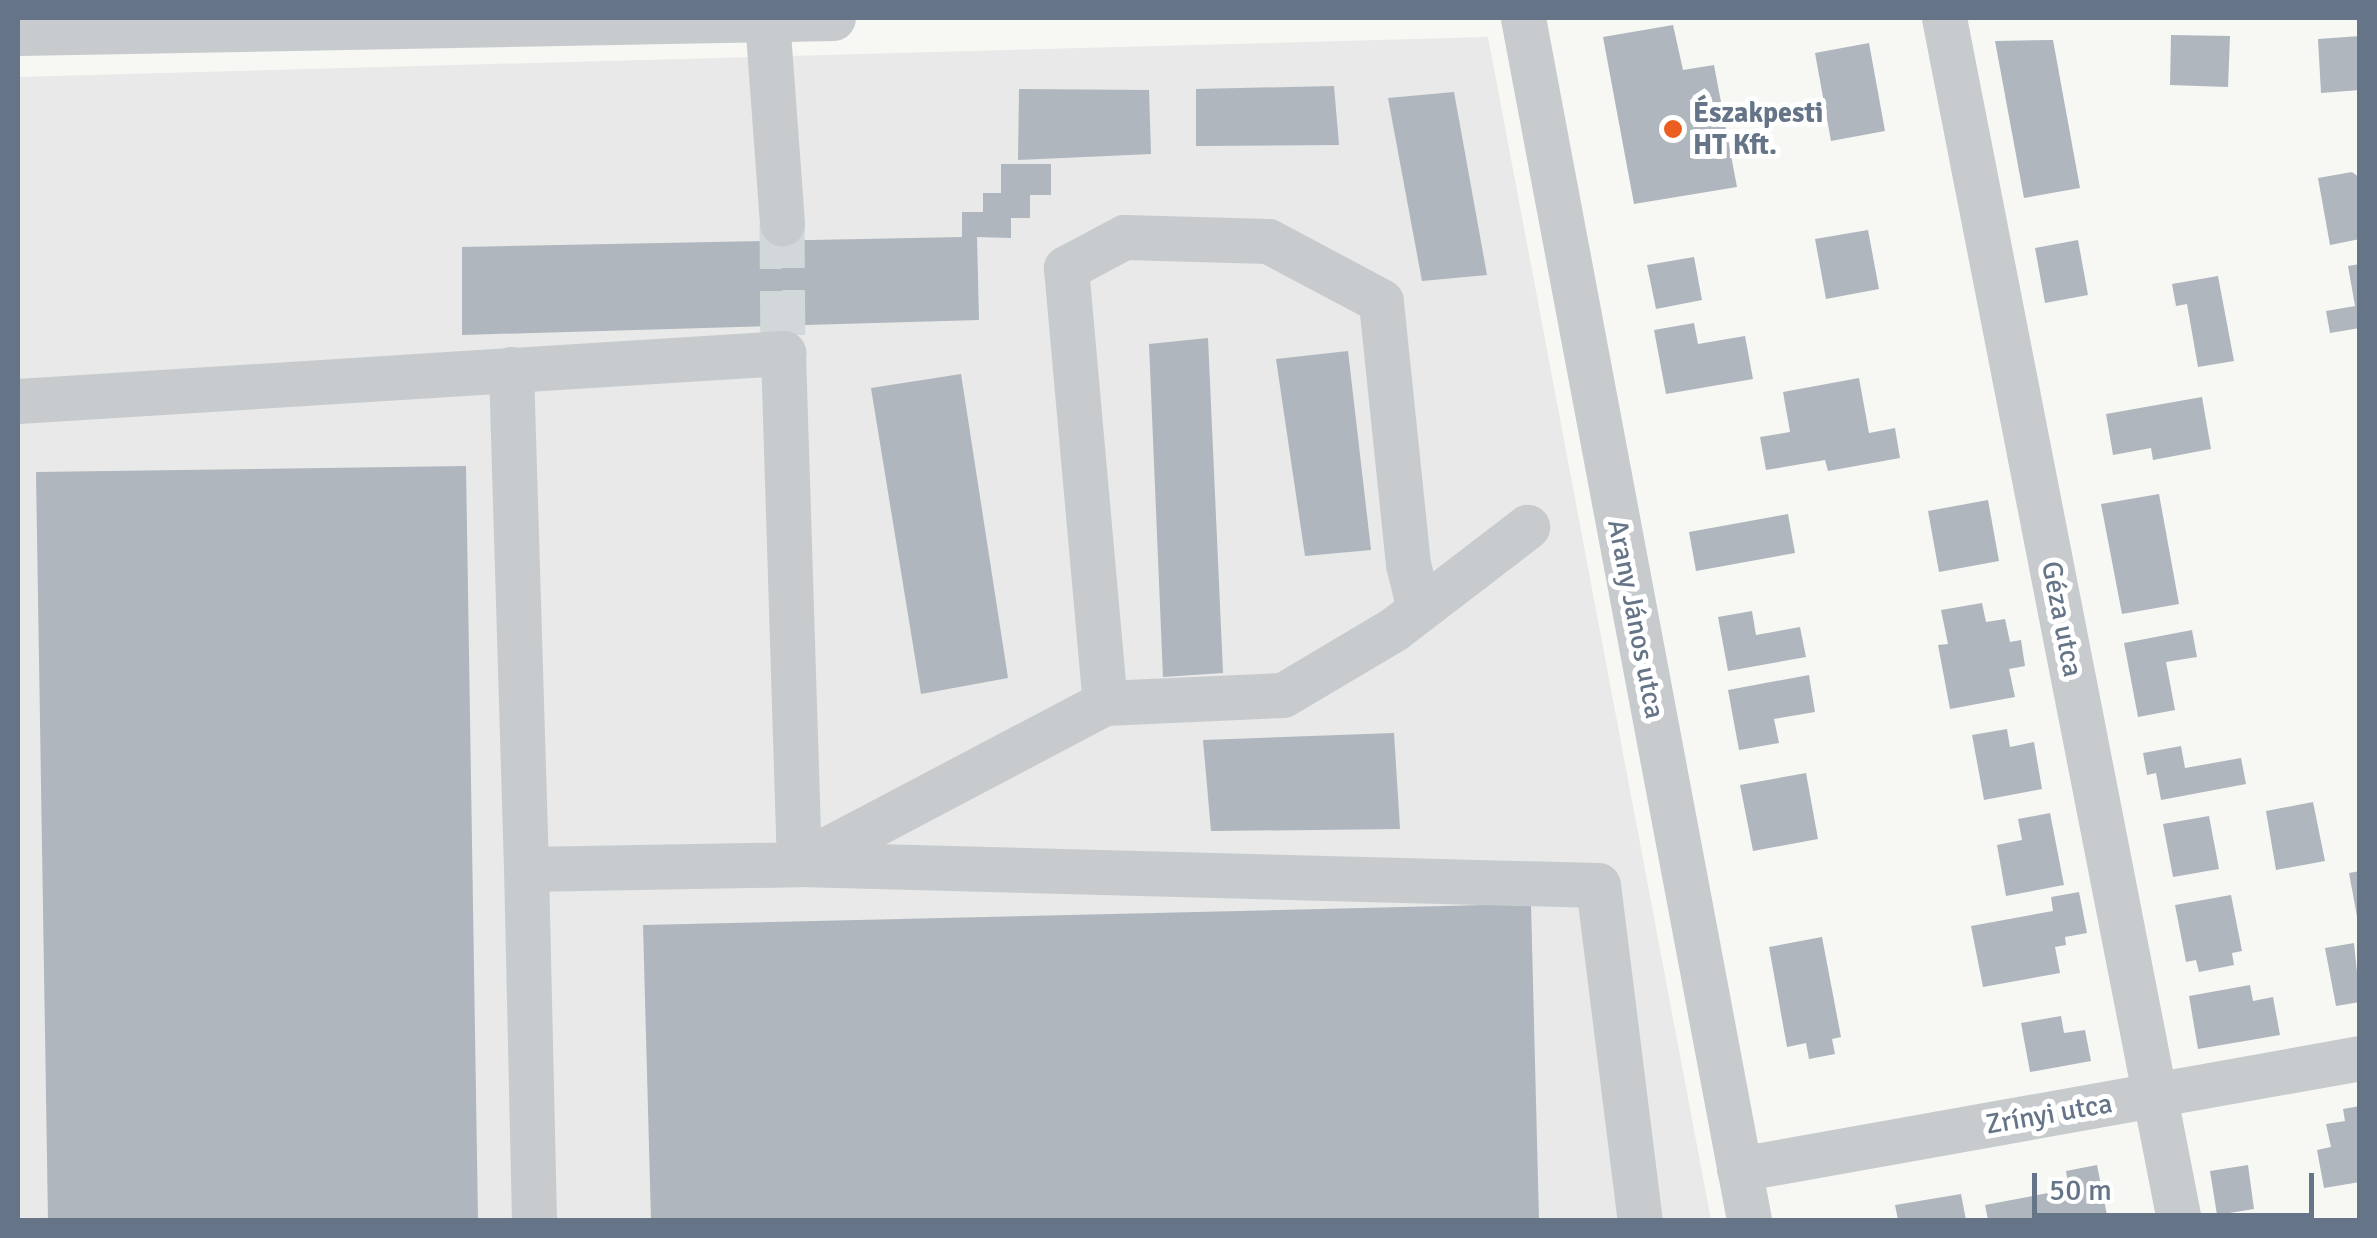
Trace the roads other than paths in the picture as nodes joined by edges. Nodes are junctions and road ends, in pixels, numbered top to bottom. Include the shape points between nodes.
1 (833, 18) edge
2 (1523, 18) edge
3 (1944, 18) edge
4 (767, 20) edge
5 (257, 22) edge
6 (18, 33) edge
7 (782, 223) tunnel mouth
8 (511, 369) junction
9 (18, 402) edge
10 (1526, 527) dead end
11 (1419, 608) junction
12 (1105, 703) junction
13 (799, 864) junction
14 (526, 869) junction
15 (2360, 1058) edge
16 (2155, 1095) junction
17 (1739, 1169) junction
18 (534, 1220) edge
19 (1640, 1220) edge
20 (1749, 1220) edge
21 (2179, 1220) edge

1 - 4 street
2 - 17 street, Arany János utca
3 - 16 street, Géza utca
4 - 5 street
4 - 7 street
5 - 6 street
8 - 9 street
8 - 13 street via 784,353
8 - 14 street
10 - 11 street
11 - 12 street via 1283,696
11 - 12 street via 1408,564 1381,301 1268,241 1124,236 1066,268
12 - 13 street
13 - 14 street
13 - 19 street via 1598,885
14 - 18 street
15 - 16 street, Zrínyi utca
16 - 17 street, Zrínyi utca
16 - 21 street, Géza utca
17 - 20 street, Arany János utca

